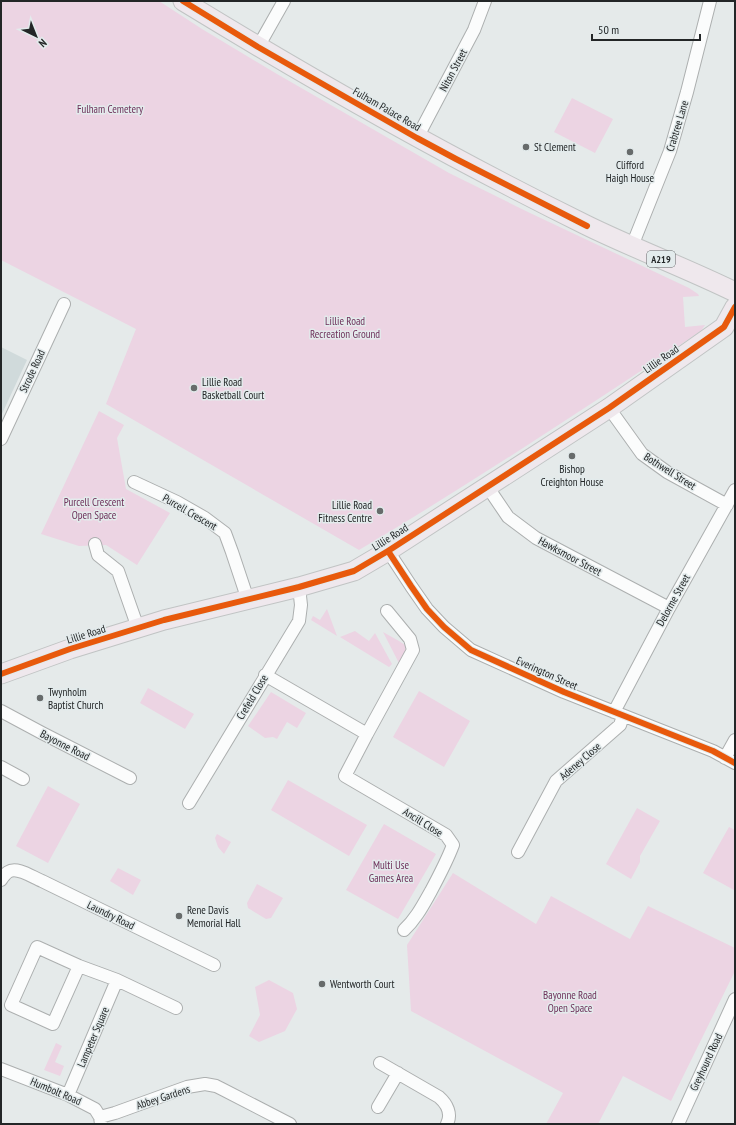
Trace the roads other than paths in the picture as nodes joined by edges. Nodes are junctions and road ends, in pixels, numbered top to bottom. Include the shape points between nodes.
1 (183, 1) edge
2 (284, 1) edge
3 (485, 1) edge
4 (710, 1) edge
5 (258, 47) junction
6 (417, 138) junction
7 (632, 246) junction
8 (735, 292) edge
9 (64, 304) dead end
10 (735, 307) edge
11 (609, 408) junction
12 (1, 439) edge
13 (134, 482) dead end
14 (487, 486) junction
15 (735, 490) edge
16 (727, 505) junction
17 (95, 544) dead end
18 (388, 551) junction
19 (299, 587) junction
20 (248, 600) junction
21 (669, 608) junction
22 (387, 611) dead end
23 (138, 628) junction
24 (1, 674) edge
25 (265, 675) junction
26 (1, 711) edge
27 (619, 714) junction
28 (367, 734) junction
29 (735, 740) edge
30 (730, 760) edge
31 (1, 767) edge
32 (130, 778) dead end
33 (23, 779) dead end
34 (189, 803) dead end
35 (518, 852) dead end
36 (4, 876) edge
37 (404, 930) dead end
38 (214, 965) dead end
39 (79, 966) junction
40 (118, 980) junction
41 (735, 999) edge
42 (176, 1008) dead end
43 (380, 1063) dead end
44 (2, 1073) edge
45 (398, 1073) junction
46 (68, 1095) junction
47 (378, 1107) dead end
48 (101, 1120) edge
49 (290, 1124) edge
50 (447, 1124) edge
51 (678, 1124) edge

1 - 5 main road, Fulham Palace Road / A219
2 - 5 street
3 - 6 street, Niton Street via 474,30
4 - 7 street, Crabtree Lane via 670,151
5 - 6 main road, Fulham Palace Road / A219
6 - 7 main road, Fulham Palace Road / A219 via 587,226
7 - 8 main road, Fulham Palace Road / A219
9 - 12 street, Strode Road
10 - 11 main road, Lillie Road via 724,327
11 - 14 main road, Lillie Road
11 - 16 street, Bothwell Street via 642,454 667,472
13 - 20 street, Purcell Crescent via 177,502 225,533
14 - 18 main road, Lillie Road
14 - 21 street, Hawksmoor Street via 508,517 536,538
15 - 16 street, Delorme Street
16 - 21 street, Delorme Street
17 - 23 street via 98,555 118,571
18 - 19 main road, Lillie Road via 354,571
18 - 27 street, Everington Street via 427,609 471,650
19 - 20 main road, Lillie Road
19 - 25 street, Crefeld Close via 299,621
20 - 23 main road, Lillie Road
21 - 27 street, Delorme Street
22 - 28 street, Ancill Close via 410,639 413,650
23 - 24 main road, Lillie Road
25 - 28 street
25 - 34 street, Crefeld Close
26 - 32 street, Bayonne Road
27 - 30 street, Everington Street
27 - 35 street, Adeney Close via 620,725 556,781
28 - 37 street, Ancill Close via 345,776 446,835 453,845 443,869 414,920
29 - 30 street
31 - 33 street
36 - 38 street, Laundry Road via 18,870
39 - 39 street via 53,1024 11,1005 37,947
39 - 40 street
40 - 42 street
40 - 46 street, Lampeter Square
41 - 51 street, Greyhound Road
43 - 45 street
44 - 46 street, Humbolt Road
45 - 47 street
45 - 50 street via 445,1102 449,1109
46 - 48 street, Humbolt Road via 95,1109
48 - 49 street, Abbey Gardens via 187,1087 205,1084 216,1086

